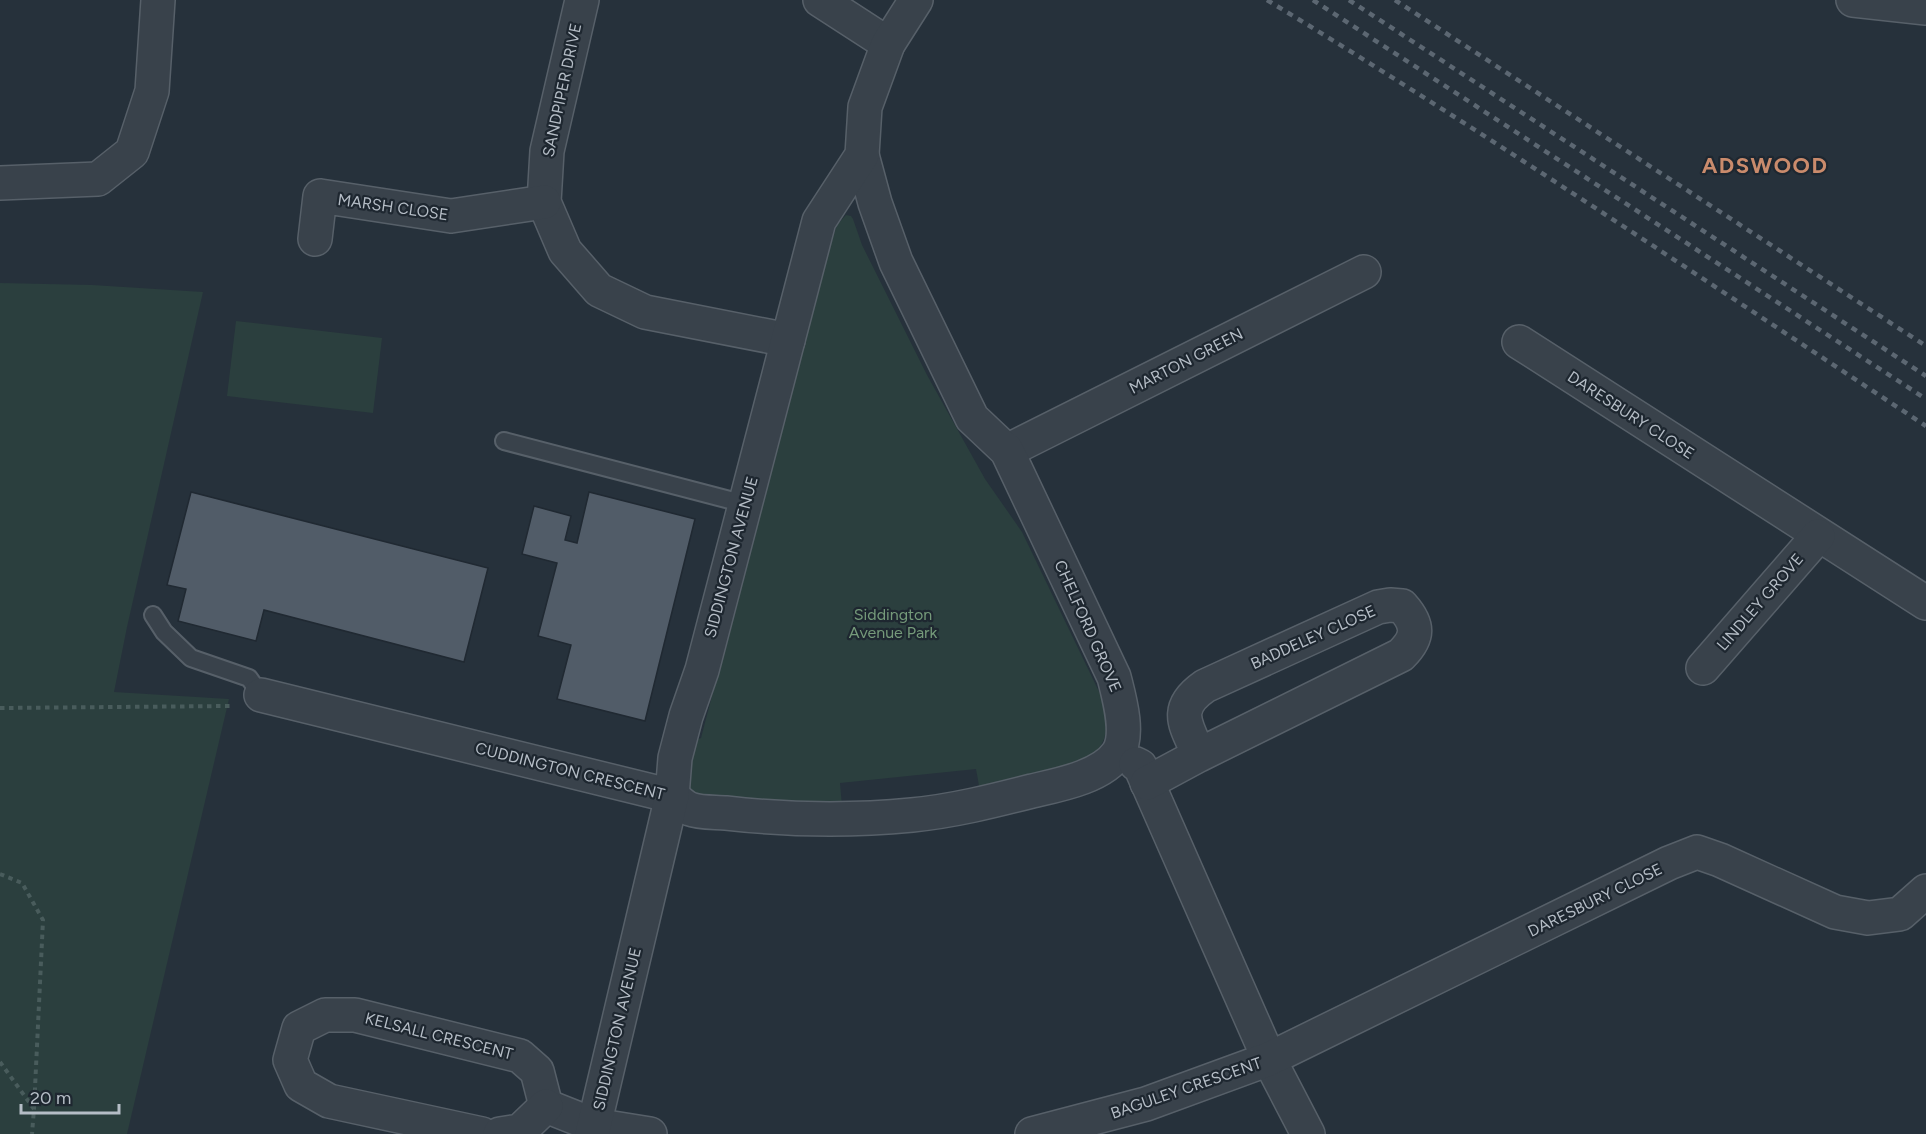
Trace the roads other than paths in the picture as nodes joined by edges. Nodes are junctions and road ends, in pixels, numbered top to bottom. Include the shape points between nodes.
1 (158, 0) edge
2 (820, 0) edge
3 (916, 0) edge
4 (1852, 0) edge
5 (579, 1) edge
6 (1926, 8) edge
7 (888, 44) junction
8 (862, 155) junction
9 (0, 183) edge
10 (544, 202) junction
11 (315, 239) dead end
12 (1364, 272) dead end
13 (788, 340) junction
14 (1519, 342) dead end
15 (504, 441) dead end
16 (1007, 450) junction
17 (745, 504) junction
18 (1818, 536) junction
19 (1926, 603) edge
20 (153, 615) dead end
21 (1703, 668) dead end
22 (261, 695) joint
23 (1119, 752) junction
24 (1199, 755) junction
25 (1147, 783) junction
26 (672, 796) junction
27 (1926, 891) edge
28 (1269, 1059) junction
29 (546, 1106) junction
30 (593, 1129) edge
31 (482, 1134) edge
32 (500, 1134) edge
33 (650, 1134) edge
34 (1032, 1134) edge
35 (1308, 1134) edge

1 - 9 street via 152,91 132,152 98,179
2 - 7 street
3 - 7 street, SIDDINGTON AVENUE
4 - 6 street
5 - 10 street, SANDPIPER DRIVE via 547,151
7 - 8 street, SIDDINGTON AVENUE via 865,107
8 - 13 street, SIDDINGTON AVENUE via 819,221
8 - 16 street, CHELFORD GROVE via 896,262 966,408
10 - 11 street, MARSH CLOSE via 451,216 320,196
10 - 13 street, SANDPIPER DRIVE via 565,252 599,290 645,312
12 - 16 street, MARTON GREEN
13 - 17 street, SIDDINGTON AVENUE
14 - 18 street, DARESBURY CLOSE
15 - 17 lane
16 - 23 street, CHELFORD GROVE via 1114,677 1122,707
17 - 26 street, SIDDINGTON AVENUE via 675,758
18 - 19 street, DARESBURY CLOSE
18 - 21 street, LINDLEY GROVE
20 - 22 lane via 164,632 191,658 249,678
22 - 26 street, CUDDINGTON CRESCENT
23 - 25 street via 1140,766
23 - 26 street, CUDDINGTON CRESCENT via 1098,770 1053,787 912,815 828,819 754,816 689,809
24 - 24 street, BADDELEY CLOSE via 1401,655 1415,633 1413,618 1402,606 1378,607 1205,686 1187,702 1184,713
24 - 25 street, BADDELEY CLOSE
25 - 28 street
26 - 30 street, SIDDINGTON AVENUE
27 - 28 street, DARESBURY CLOSE via 1900,914 1868,918 1835,912 1697,852
28 - 34 street, BAGULEY CRESCENT via 1146,1104
28 - 35 street
29 - 30 street
29 - 31 street, KELSALL CRESCENT via 537,1071 520,1056 355,1015 325,1015 299,1028 290,1060 301,1085 329,1101
29 - 32 street via 520,1131
30 - 33 street

